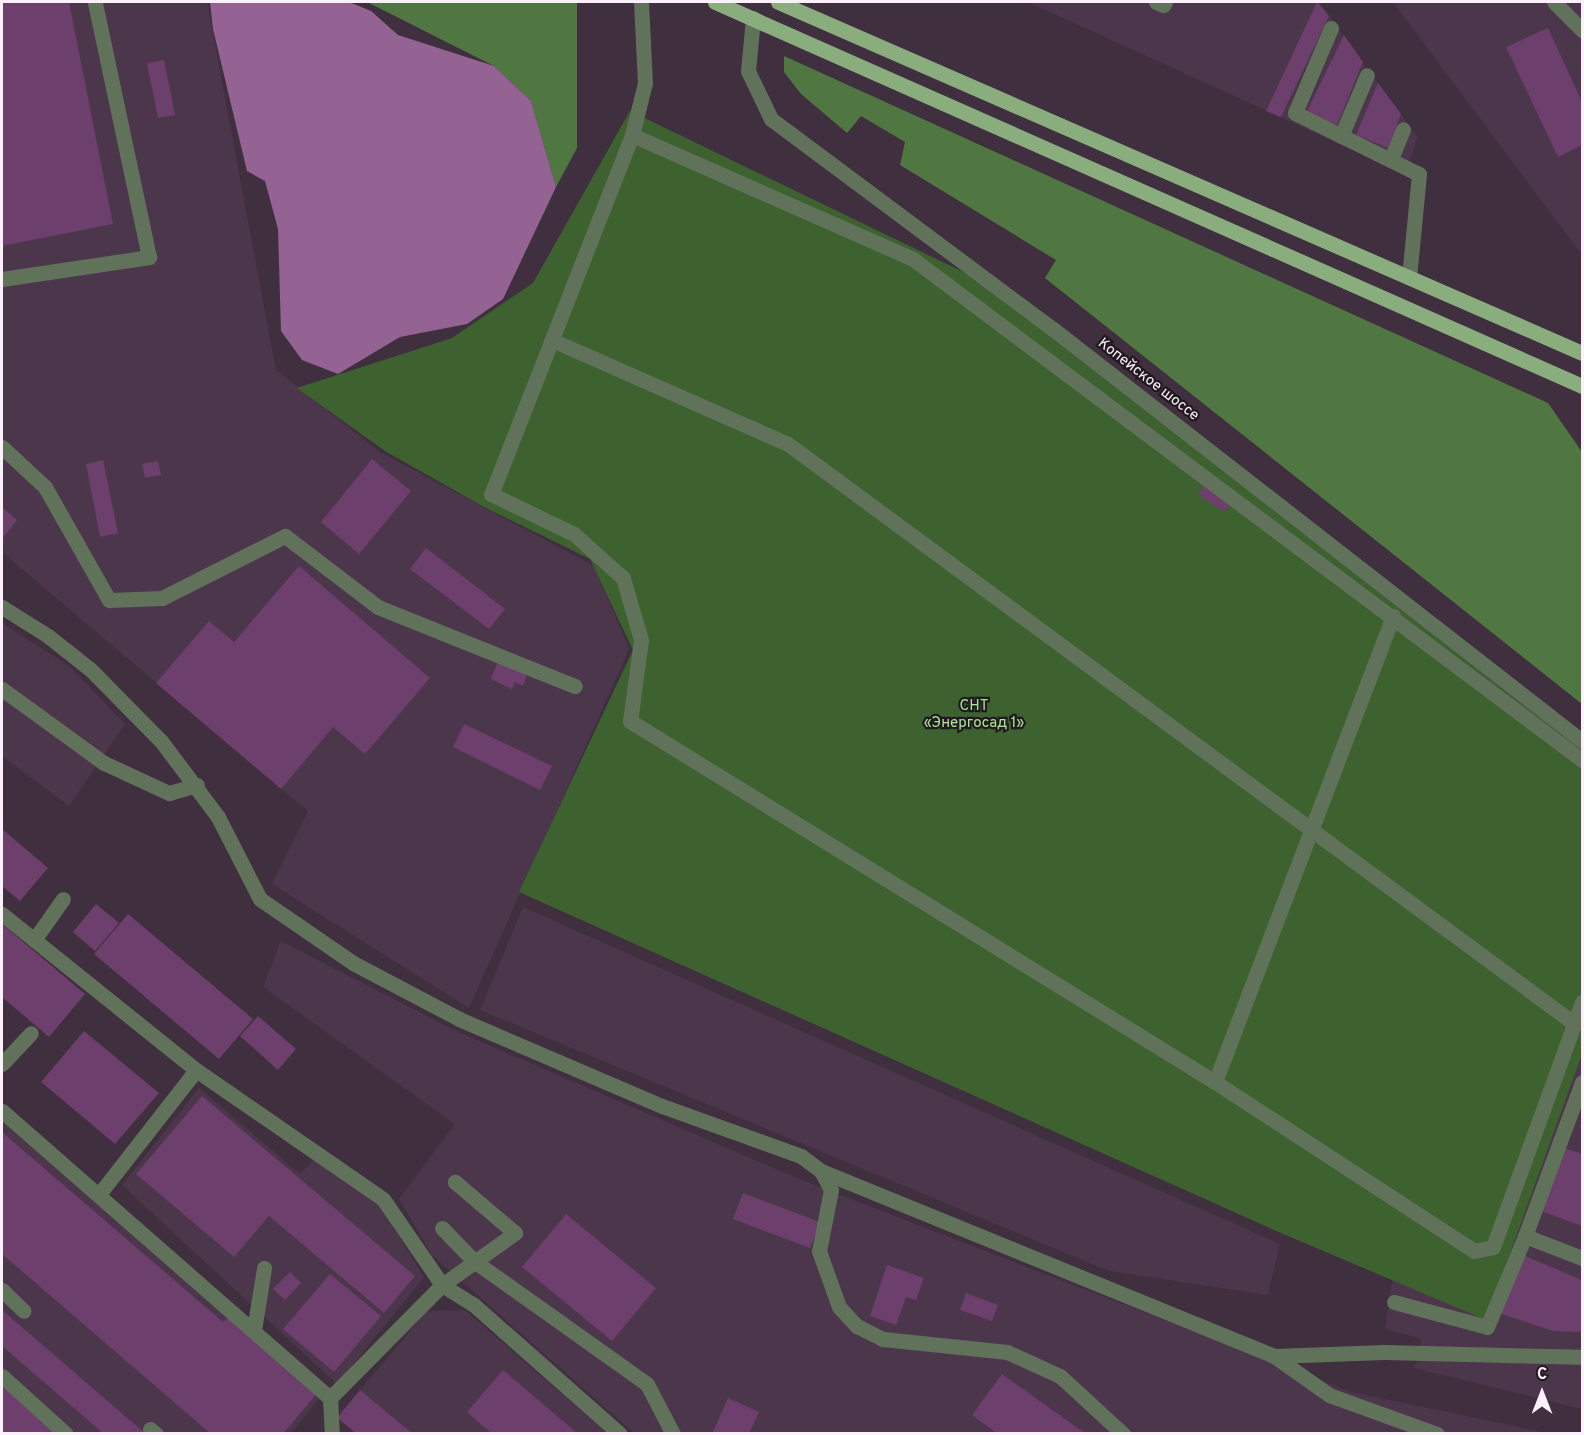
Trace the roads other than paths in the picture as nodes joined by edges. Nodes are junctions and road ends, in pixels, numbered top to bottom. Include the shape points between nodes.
1 (95, 2) edge
2 (640, 2) edge
3 (716, 2) edge
4 (778, 2) edge
5 (1156, 2) edge
6 (1165, 2) edge
7 (1554, 2) edge
8 (753, 18) junction
9 (1332, 28) dead end
10 (1582, 30) edge
11 (1367, 75) dead end
12 (1403, 129) dead end
13 (632, 135) junction
14 (1341, 136) junction
15 (1391, 159) junction
16 (1409, 278) junction
17 (2, 279) edge
18 (552, 340) junction
19 (1582, 353) edge
20 (1582, 386) edge
21 (2, 447) edge
22 (2, 607) edge
23 (1393, 616) junction
24 (575, 686) dead end
25 (2, 689) edge
26 (1582, 741) edge
27 (1582, 760) edge
28 (197, 785) junction
29 (1311, 826) junction
30 (63, 899) dead end
31 (2, 914) edge
32 (34, 940) junction
33 (1582, 1002) edge
34 (1575, 1024) junction
35 (31, 1033) dead end
36 (2, 1064) edge
37 (196, 1070) junction
38 (1215, 1082) junction
39 (1582, 1082) edge
40 (2, 1111) edge
41 (821, 1171) junction
42 (455, 1182) dead end
43 (100, 1193) junction
44 (442, 1228) dead end
45 (1525, 1236) junction
46 (1582, 1258) edge
47 (474, 1260) junction
48 (264, 1268) dead end
49 (442, 1285) junction
50 (2, 1290) edge
51 (1394, 1302) dead end
52 (24, 1311) dead end
53 (254, 1330) junction
54 (1274, 1356) junction
55 (1582, 1357) edge
56 (2, 1376) edge
57 (330, 1398) junction
58 (66, 1434) edge
59 (332, 1434) edge
60 (620, 1434) edge
61 (673, 1434) edge
62 (1123, 1434) edge
63 (1437, 1434) edge

1 - 17 street via 149,257
2 - 13 street via 645,83
3 - 8 main road
4 - 16 main road
5 - 6 street
7 - 10 street
8 - 20 main road
8 - 26 street, Копейское шоссе via 748,71 771,119 1053,329
9 - 14 street via 1295,113
11 - 14 street
12 - 15 street
13 - 18 street
13 - 23 street via 913,258
14 - 15 street
15 - 16 street via 1419,174
16 - 19 main road
18 - 29 street via 788,444
18 - 38 street via 491,494 574,534 623,578 641,640 630,721
21 - 24 street via 45,487 110,600 162,598 285,536 378,607
22 - 28 street via 90,669 161,741
23 - 27 street
23 - 29 street
25 - 28 street via 104,763 169,793
28 - 41 street via 218,816 260,899 353,963 459,1019 662,1106 801,1156
29 - 34 street
29 - 38 street
30 - 32 street
31 - 32 street
32 - 37 street
33 - 34 street
34 - 38 street via 1493,1247 1474,1251
35 - 36 street
37 - 43 street
37 - 49 street via 382,1198
39 - 45 street
40 - 43 street
41 - 54 street
41 - 62 street via 831,1190 819,1251 839,1307 857,1326 883,1339 1007,1352 1060,1376
42 - 47 street via 515,1233
43 - 53 street
44 - 47 street
45 - 46 street
45 - 51 street via 1487,1327
47 - 49 street
47 - 61 street via 647,1384
48 - 53 street
49 - 57 street
49 - 60 street via 474,1305
50 - 52 street
53 - 57 street
54 - 55 street via 1384,1352
54 - 63 street via 1329,1395
56 - 58 street
57 - 59 street

